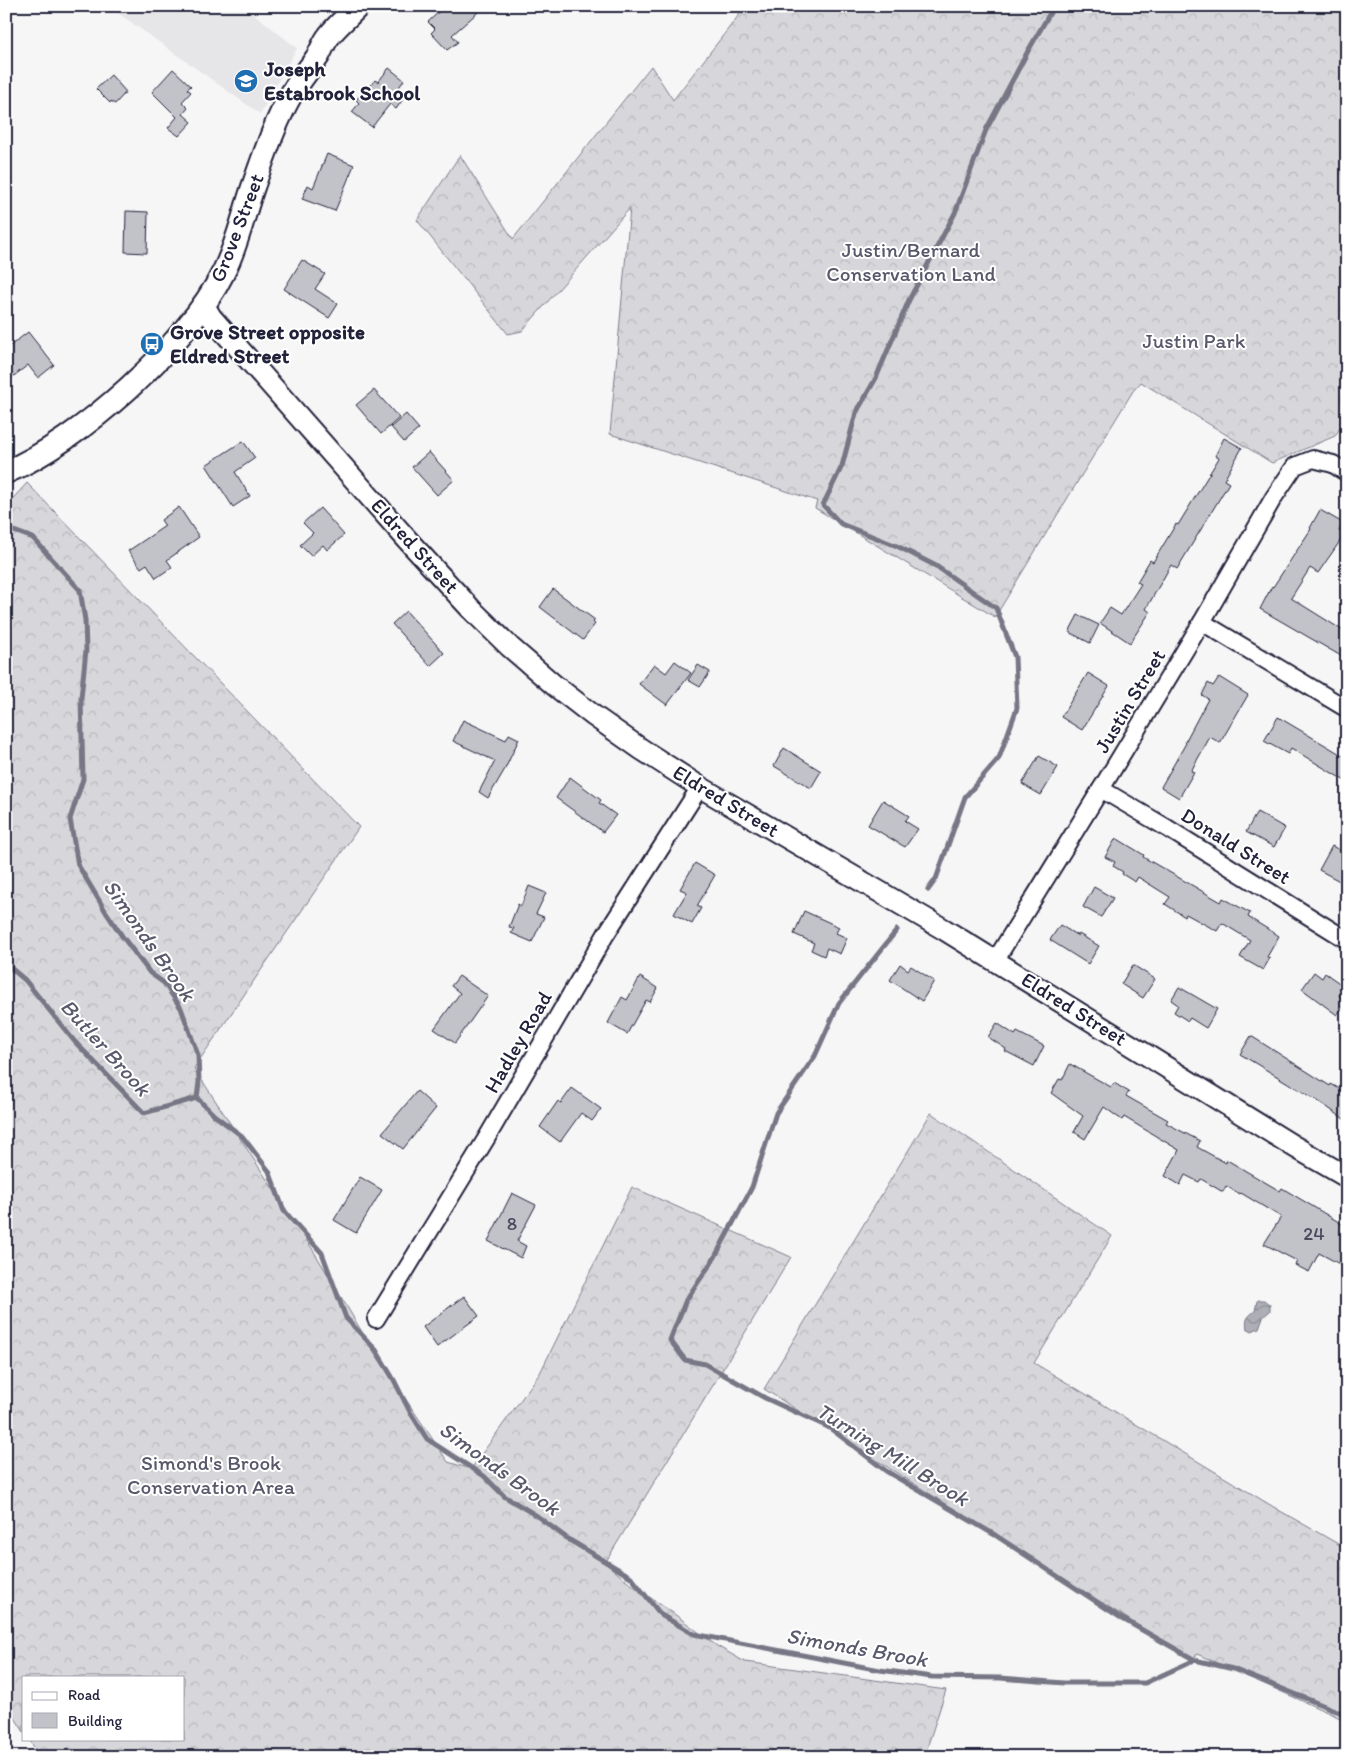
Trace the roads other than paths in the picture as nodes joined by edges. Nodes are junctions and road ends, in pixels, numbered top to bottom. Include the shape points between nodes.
1 (358, 6) edge
2 (204, 305) junction
3 (6, 472) edge
4 (1347, 473) edge
5 (1202, 622) junction
6 (1347, 708) edge
7 (700, 787) junction
8 (1101, 790) junction
9 (1347, 940) edge
10 (995, 961) junction
11 (1347, 1177) edge
12 (376, 1319) dead end

1 - 2 main road, Grove Street via 329,36 292,94 252,188 238,238
2 - 3 main road, Grove Street via 152,365 102,411 41,454
2 - 7 street, Eldred Street via 412,546 510,647 594,716
4 - 5 street, Justin Street via 1333,464 1313,459 1295,466
5 - 6 street
5 - 8 street, Justin Street
7 - 10 street, Eldred Street
7 - 12 street, Hadley Road via 606,934
8 - 9 street, Donald Street
8 - 10 street, Justin Street
10 - 11 street, Eldred Street

